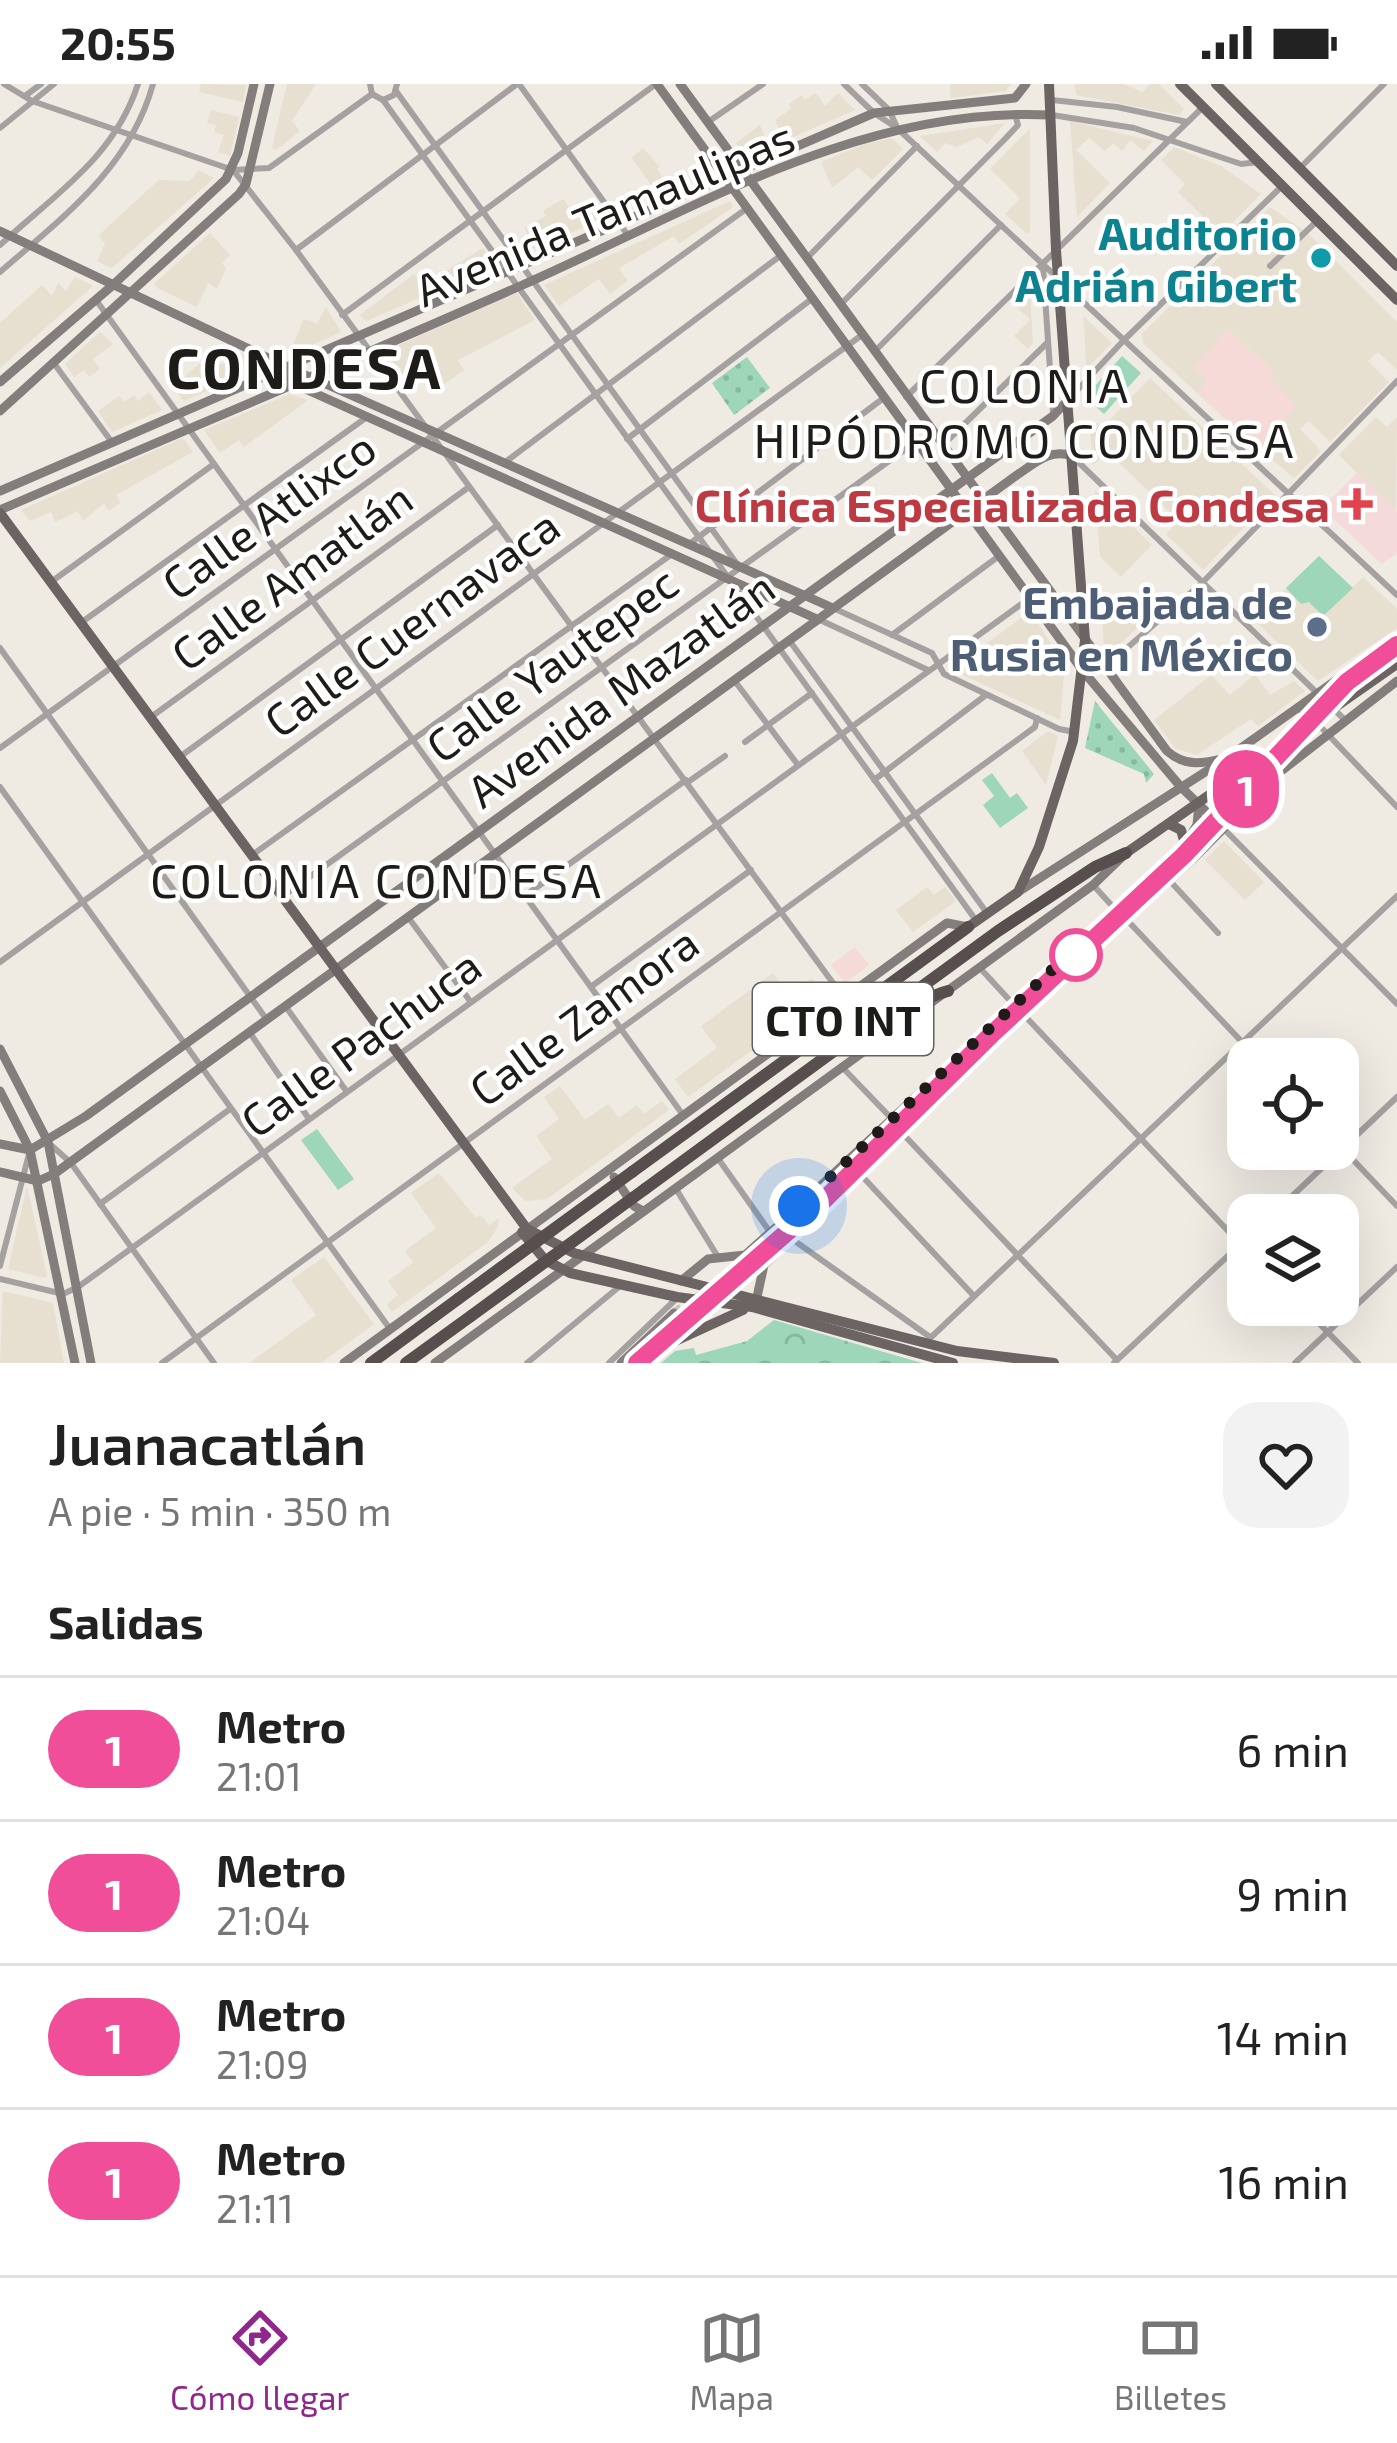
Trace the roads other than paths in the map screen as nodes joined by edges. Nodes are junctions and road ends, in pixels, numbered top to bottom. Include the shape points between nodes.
1 (4, 84) edge
2 (138, 84) edge
3 (153, 84) edge
4 (254, 84) edge
5 (270, 84) edge
6 (370, 84) edge
7 (518, 84) edge
8 (656, 84) edge
9 (680, 84) edge
10 (763, 84) edge
11 (844, 84) edge
12 (862, 84) edge
13 (1027, 84) edge
14 (1180, 84) edge
15 (1384, 84) edge
16 (49, 85) edge
17 (1219, 85) edge
18 (397, 88) edge
19 (1051, 90) edge
20 (372, 94) junction
21 (28, 99) junction
22 (1010, 99) junction
23 (383, 100) junction
24 (1203, 107) junction
25 (889, 110) junction
26 (874, 113) junction
27 (1011, 114) junction
28 (1049, 115) junction
29 (708, 122) junction
30 (1187, 122) junction
31 (0, 128) edge
32 (897, 128) junction
33 (117, 132) junction
34 (133, 139) junction
35 (1169, 139) junction
36 (435, 146) junction
37 (916, 146) junction
38 (567, 149) junction
39 (423, 155) junction
40 (1259, 162) junction
41 (1300, 168) junction
42 (250, 169) junction
43 (741, 169) junction
44 (232, 170) junction
45 (725, 175) junction
46 (751, 182) junction
47 (246, 184) junction
48 (958, 185) junction
49 (1282, 186) junction
50 (734, 188) junction
51 (748, 207) junction
52 (482, 212) junction
53 (1317, 220) junction
54 (470, 221) junction
55 (619, 223) junction
56 (1001, 225) junction
57 (5, 233) edge
58 (627, 234) junction
59 (0, 245) edge
60 (30, 246) junction
61 (296, 250) junction
62 (1056, 250) junction
63 (782, 255) junction
64 (806, 259) junction
65 (520, 264) junction
66 (1270, 266) dead end
67 (1397, 266) edge
68 (1043, 267) junction
69 (506, 271) junction
70 (0, 272) edge
71 (1058, 278) junction
72 (532, 281) junction
73 (113, 285) junction
74 (518, 287) junction
75 (128, 292) junction
76 (813, 298) junction
77 (96, 300) junction
78 (1397, 300) edge
79 (840, 305) junction
80 (105, 313) junction
81 (342, 316) junction
82 (571, 335) junction
83 (862, 335) junction
84 (358, 338) junction
85 (1124, 340) junction
86 (1048, 342) junction
87 (559, 344) junction
88 (848, 345) junction
89 (368, 350) junction
90 (874, 352) junction
91 (52, 362) junction
92 (285, 366) junction
93 (308, 376) junction
94 (1397, 381) edge
95 (0, 382) edge
96 (292, 383) junction
97 (607, 386) junction
98 (595, 394) junction
99 (885, 397) junction
100 (907, 397) junction
101 (1069, 400) junction
102 (0, 411) edge
103 (177, 413) junction
104 (1053, 416) junction
105 (367, 417) junction
106 (187, 428) junction
107 (639, 430) junction
108 (430, 435) junction
109 (627, 439) junction
110 (111, 440) junction
111 (917, 441) junction
112 (942, 446) junction
113 (445, 452) junction
114 (1073, 457) junction
115 (505, 463) junction
116 (214, 464) junction
117 (670, 474) junction
118 (966, 479) junction
119 (659, 483) junction
120 (16, 485) junction
121 (470, 487) junction
122 (952, 489) junction
123 (1, 491) edge
124 (1288, 494) junction
125 (22, 500) junction
126 (981, 500) junction
127 (244, 506) junction
128 (967, 510) junction
129 (0, 511) edge
130 (616, 513) junction
131 (602, 523) junction
132 (498, 525) junction
133 (710, 529) junction
134 (693, 541) junction
135 (275, 549) junction
136 (672, 554) junction
137 (711, 555) junction
138 (999, 556) junction
139 (739, 567) junction
140 (534, 574) junction
141 (726, 578) junction
142 (51, 582) junction
143 (1202, 583) junction
144 (1045, 587) junction
145 (804, 596) junction
146 (1397, 596) edge
147 (1030, 598) junction
148 (312, 600) junction
149 (789, 607) junction
150 (833, 608) junction
151 (817, 619) junction
152 (82, 622) junction
153 (573, 626) junction
154 (762, 626) junction
155 (892, 635) junction
156 (1397, 637) edge
157 (340, 640) junction
158 (789, 640) junction
159 (1085, 640) junction
160 (0, 648) edge
161 (778, 648) junction
162 (938, 664) junction
163 (1397, 664) edge
164 (114, 666) junction
165 (603, 666) junction
166 (1105, 667) junction
167 (929, 670) junction
168 (1083, 671) junction
169 (734, 680) junction
170 (1397, 681) edge
171 (376, 689) junction
172 (812, 693) junction
173 (1318, 694) junction
174 (986, 695) junction
175 (1298, 709) junction
176 (1334, 709) junction
177 (47, 713) junction
178 (639, 715) junction
179 (151, 717) junction
180 (1037, 718) junction
181 (1346, 720) junction
182 (1316, 722) junction
183 (768, 725) junction
184 (852, 726) junction
185 (1075, 732) junction
186 (1327, 733) junction
187 (842, 734) junction
188 (656, 737) junction
189 (412, 740) junction
190 (745, 742) dead end
191 (0, 748) edge
192 (180, 756) junction
193 (725, 756) dead end
194 (1227, 758) junction
195 (798, 765) junction
196 (885, 771) junction
197 (874, 780) junction
198 (687, 781) junction
199 (442, 782) junction
200 (1180, 786) junction
201 (0, 787) edge
202 (1198, 804) junction
203 (216, 805) junction
204 (1397, 806) edge
205 (916, 814) junction
206 (905, 822) junction
207 (717, 824) junction
208 (1169, 824) junction
209 (1223, 828) junction
210 (478, 831) junction
211 (1185, 844) junction
212 (149, 854) junction
213 (495, 854) junction
214 (1126, 854) junction
215 (252, 855) junction
216 (752, 870) junction
217 (1170, 881) junction
218 (1093, 886) junction
219 (1018, 892) junction
220 (526, 895) junction
221 (283, 896) junction
222 (1397, 896) edge
223 (83, 902) junction
224 (1115, 910) junction
225 (782, 911) junction
226 (977, 920) junction
227 (1127, 920) junction
228 (411, 921) junction
229 (1218, 933) dead end
230 (559, 938) junction
231 (319, 946) junction
232 (1342, 947) junction
233 (1, 960) edge
234 (980, 968) junction
235 (337, 970) junction
236 (592, 986) junction
237 (948, 991) junction
238 (251, 995) junction
239 (843, 999) junction
240 (471, 1002) junction
241 (1397, 1004) edge
242 (1014, 1005) junction
243 (286, 1006) junction
244 (1023, 1014) junction
245 (267, 1020) junction
246 (873, 1023) junction
247 (621, 1028) junction
248 (250, 1032) junction
249 (1238, 1038) edge
250 (1246, 1038) edge
251 (183, 1044) junction
252 (0, 1049) edge
253 (802, 1049) junction
254 (397, 1056) junction
255 (1227, 1056) edge
256 (973, 1062) junction
257 (201, 1068) junction
258 (843, 1068) junction
259 (0, 1091) edge
260 (347, 1092) junction
261 (1397, 1097) edge
262 (230, 1108) junction
263 (683, 1115) junction
264 (309, 1119) junction
265 (892, 1120) junction
266 (1359, 1130) edge
267 (903, 1134) junction
268 (1140, 1138) junction
269 (48, 1142) junction
270 (0, 1144) edge
271 (463, 1144) junction
272 (30, 1150) junction
273 (262, 1154) junction
274 (716, 1157) junction
275 (71, 1163) junction
276 (1359, 1165) edge
277 (612, 1167) junction
278 (1317, 1170) edge
279 (0, 1172) edge
280 (54, 1174) junction
281 (861, 1175) junction
282 (22, 1177) junction
283 (38, 1180) junction
284 (675, 1188) junction
285 (1293, 1194) edge
286 (821, 1196) tunnel mouth
287 (100, 1204) junction
288 (799, 1206) junction
289 (1397, 1206) edge
290 (643, 1211) junction
291 (525, 1230) junction
292 (1227, 1230) edge
293 (770, 1232) junction
294 (794, 1237) junction
295 (327, 1242) junction
296 (131, 1248) junction
297 (1017, 1254) junction
298 (581, 1255) junction
299 (1227, 1256) edge
300 (718, 1258) junction
301 (0, 1266) edge
302 (1397, 1267) edge
303 (562, 1270) junction
304 (0, 1279) edge
305 (681, 1281) junction
306 (620, 1286) junction
307 (78, 1287) junction
308 (63, 1294) junction
309 (974, 1295) junction
310 (677, 1297) junction
311 (754, 1302) junction
312 (674, 1313) tunnel mouth
313 (1322, 1326) edge
314 (390, 1329) junction
315 (1328, 1332) junction
316 (196, 1338) junction
317 (928, 1340) junction
318 (1115, 1361) edge
319 (75, 1363) edge
320 (91, 1363) edge
321 (162, 1363) edge
322 (214, 1363) edge
323 (344, 1363) edge
324 (371, 1363) edge
325 (406, 1363) edge
326 (435, 1363) edge
327 (527, 1363) edge
328 (609, 1363) edge
329 (621, 1363) edge
330 (647, 1363) edge
331 (953, 1363) edge
332 (1054, 1363) edge
333 (1295, 1363) edge
334 (1358, 1363) edge

1 - 21 street
2 - 33 street
3 - 34 street
4 - 44 main road
5 - 42 main road
6 - 20 street
7 - 36 street
7 - 38 street
8 - 38 street
8 - 45 main road
9 - 29 main road
10 - 29 street
11 - 26 street
12 - 25 street
13 - 22 main road
14 - 24 main road
15 - 41 street
16 - 21 street
17 - 41 main road
18 - 23 street
18 - 36 street
19 - 28 main road
19 - 30 street
20 - 23 street
20 - 42 street via 269,168
21 - 31 street
21 - 33 street
22 - 25 main road, Avenida Tamaulipas
22 - 27 main road
23 - 39 street
24 - 30 street
24 - 40 main road
25 - 26 main road, Avenida Tamaulipas
25 - 32 street
26 - 32 street
26 - 43 main road, Avenida Tamaulipas
27 - 28 main road, Avenida Tamaulipas
27 - 32 main road, Avenida Tamaulipas
27 - 48 street via 1018,125
28 - 35 street, Avenida Tamaulipas
28 - 62 main road
29 - 43 main road
30 - 35 street
32 - 37 street
32 - 46 main road, Avenida Tamaulipas
33 - 34 street
33 - 57 street via 86,169
34 - 44 street
34 - 60 street via 101,181
35 - 40 street, Avenida Tamaulipas via 1241,164
35 - 62 street
36 - 39 street
36 - 52 street
37 - 48 street
37 - 64 street
38 - 52 street
38 - 55 street
39 - 54 street
39 - 61 street
40 - 49 main road
41 - 67 main road
42 - 44 street
42 - 47 main road
43 - 45 main road, Avenida Tamaulipas
43 - 46 main road
44 - 47 street
44 - 73 main road
45 - 50 main road
45 - 55 main road, Avenida Tamaulipas
46 - 50 main road, Avenida Tamaulipas
46 - 64 main road
47 - 61 street
47 - 75 main road
48 - 56 street
48 - 79 street
49 - 53 main road
49 - 85 street
50 - 51 main road
50 - 58 main road, Avenida Tamaulipas
51 - 63 main road
51 - 82 street, Calle Atlixco
52 - 54 street
52 - 65 street
53 - 66 street
53 - 78 main road
54 - 69 street
54 - 81 street
55 - 58 street
55 - 65 main road, Avenida Tamaulipas
56 - 68 street
56 - 90 street
57 - 59 street
57 - 60 main road
58 - 72 main road, Avenida Tamaulipas
60 - 70 street
60 - 73 main road
61 - 81 street
62 - 68 street
62 - 71 main road
63 - 76 main road
63 - 97 street
64 - 79 main road
65 - 69 main road, Avenida Tamaulipas
65 - 72 street
68 - 71 street
68 - 86 street
68 - 100 street
69 - 74 street
69 - 84 main road, Avenida Tamaulipas
71 - 85 street
71 - 101 main road
72 - 74 main road, Avenida Tamaulipas
72 - 82 street
73 - 75 main road
73 - 77 main road
74 - 87 street
74 - 89 main road, Avenida Tamaulipas
75 - 80 main road
75 - 92 main road
76 - 88 main road
76 - 107 street
77 - 80 street
77 - 95 main road
79 - 83 main road
80 - 91 main road
80 - 103 street
81 - 84 street
82 - 87 street, Calle Atlixco
82 - 97 street
83 - 88 street, Calle Cuernavaca
83 - 90 main road
84 - 89 street
84 - 92 main road, Avenida Tamaulipas
85 - 101 street
85 - 124 street
86 - 104 street
86 - 112 street
87 - 98 street
87 - 108 street, Calle Atlixco
88 - 99 main road
88 - 117 street, Calle Cuernavaca
89 - 93 main road, Avenida Tamaulipas
89 - 108 street
90 - 100 main road
91 - 102 main road
91 - 110 street
92 - 93 main road
92 - 96 main road
92 - 103 main road, Avenida Tamaulipas
93 - 96 main road, Avenida Tamaulipas
93 - 108 main road
94 - 124 street
96 - 105 main road
96 - 106 main road, Avenida Tamaulipas
97 - 98 street
97 - 107 street
98 - 109 street
98 - 115 street
99 - 111 main road
99 - 133 street
100 - 112 main road
101 - 104 main road, Avenida Mazatlán
101 - 114 main road
103 - 106 street
103 - 110 main road, Avenida Tamaulipas
104 - 118 main road, Avenida Mazatlán
105 - 108 main road
105 - 127 street
106 - 116 street
106 - 125 main road, Avenida Tamaulipas
107 - 109 street
107 - 117 street
108 - 113 main road
108 - 115 main road
108 - 135 street, Calle Atlixco
109 - 119 street
110 - 120 main road, Avenida Tamaulipas
111 - 122 main road
111 - 139 street, Calle Yautepec
112 - 118 main road
113 - 121 street
113 - 131 main road
114 - 126 main road, Avenida Mazatlán via 1048,454
114 - 143 street
114 - 159 main road
115 - 130 main road
116 - 127 street
116 - 142 street
117 - 119 street, Calle Cuernavaca
117 - 133 street
118 - 122 main road, Avenida Mazatlán
118 - 126 main road
119 - 130 street, Calle Cuernavaca
119 - 134 street
120 - 123 main road, Avenida Tamaulipas
120 - 125 main road
121 - 132 street
121 - 148 street, Calle Amatlán
122 - 128 main road
122 - 145 main road, Avenida Mazatlán
124 - 143 street
124 - 146 street
125 - 129 main road, Avenida Tamaulipas
126 - 128 main road, Avenida Mazatlán
126 - 144 main road
127 - 135 street
127 - 152 street
128 - 138 main road
128 - 150 main road, Avenida Mazatlán
129 - 142 main road
130 - 131 street, Calle Cuernavaca
130 - 134 main road
131 - 136 main road
131 - 140 street, Calle Cuernavaca
132 - 140 street
132 - 157 street
133 - 134 street
133 - 139 street
134 - 137 main road
135 - 148 street
135 - 164 street, Calle Atlixco
136 - 141 main road
136 - 153 street
137 - 139 main road
137 - 141 street
138 - 147 main road
138 - 155 street
139 - 141 street, Calle Yautepec
139 - 145 main road
140 - 153 street
140 - 171 street, Calle Cuernavaca
141 - 149 main road
141 - 154 street
141 - 165 street, Calle Yautepec
142 - 152 main road
143 - 166 street
143 - 173 street
144 - 147 street, Calle Pachuca
144 - 159 main road
145 - 149 main road, Avenida Mazatlán
145 - 150 main road
147 - 162 street, Calle Pachuca
147 - 168 main road
148 - 157 street
148 - 179 street, Calle Amatlán
149 - 151 main road
149 - 154 main road, Avenida Mazatlán
150 - 151 main road, Avenida Mazatlán
150 - 155 street
151 - 158 main road, Avenida Mazatlán
151 - 167 street
152 - 164 main road
153 - 165 street
153 - 189 street
154 - 161 street
154 - 178 main road, Avenida Mazatlán
155 - 162 street via 932,652
156 - 173 main road, CTO INT
157 - 171 street
157 - 192 street
158 - 161 main road, Avenida Mazatlán
158 - 184 street
159 - 166 main road
159 - 168 main road
160 - 177 street
161 - 169 main road, Avenida Mazatlán
161 - 172 street
162 - 167 street, Calle Pachuca
162 - 174 street
163 - 176 main road, CTO INT
164 - 177 street, Calle Atlixco
164 - 179 main road
165 - 178 street
165 - 199 street, Calle Yautepec
166 - 194 main road via 1172,756 1194,764
167 - 184 street, Calle Pachuca
168 - 185 main road
168 - 200 main road
169 - 183 street
169 - 188 main road, Avenida Mazatlán
170 - 181 main road
171 - 189 street
171 - 203 street, Calle Cuernavaca
172 - 183 street
172 - 187 street
173 - 175 main road, CTO INT
173 - 176 street
174 - 180 street
174 - 196 street
175 - 182 street
175 - 194 main road, CTO INT
176 - 181 street
176 - 182 main road, CTO INT
177 - 191 street, Calle Atlixco
177 - 212 street
178 - 188 street
178 - 210 main road, Avenida Mazatlán
179 - 192 main road
180 - 185 street
180 - 205 street, Calle Zamora via 1035,728
181 - 186 main road
182 - 186 street
182 - 202 main road, CTO INT
183 - 190 street
183 - 195 street
184 - 187 street, Calle Pachuca
184 - 196 street
185 - 219 main road
186 - 204 street
186 - 209 main road
187 - 195 street, Calle Pachuca
187 - 197 street
188 - 198 street
188 - 213 main road, Avenida Mazatlán
189 - 199 street
189 - 215 street
192 - 203 main road
193 - 198 street
194 - 200 main road, CTO INT
195 - 207 street, Calle Pachuca
196 - 197 street
196 - 205 street
197 - 206 street
198 - 207 street
198 - 220 street
199 - 210 street
199 - 221 street, Calle Yautepec
200 - 202 main road
200 - 219 main road, CTO INT
201 - 223 street
202 - 208 main road, CTO INT
202 - 209 main road
202 - 211 main road
203 - 212 street, Calle Cuernavaca
203 - 215 main road
205 - 206 street, Calle Zamora
205 - 226 street
206 - 225 street, Calle Zamora
206 - 226 street
207 - 216 street
207 - 230 street, Calle Pachuca
208 - 211 main road
208 - 214 main road, CTO INT
209 - 217 main road
209 - 232 street
210 - 213 street
210 - 231 main road, Avenida Mazatlán
211 - 224 main road
212 - 223 street, Calle Cuernavaca
212 - 238 street
213 - 220 street
213 - 228 main road, Avenida Mazatlán
214 - 218 main road, CTO INT
214 - 246 highway, CTO INT via 998,931
215 - 221 main road
216 - 225 street
216 - 236 street
217 - 227 main road
217 - 229 street
218 - 224 street
218 - 234 main road, CTO INT
219 - 226 main road, CTO INT
220 - 230 street
221 - 231 main road
222 - 232 street
223 - 233 street, Calle Cuernavaca
223 - 251 street
224 - 242 main road
225 - 239 street
225 - 247 street, Calle Zamora
226 - 239 main road, CTO INT via 947,923
226 - 253 highway, CTO INT
227 - 244 main road
227 - 249 street
228 - 235 main road, Avenida Mazatlán
228 - 240 street
230 - 236 street
230 - 240 street, Calle Pachuca
231 - 235 main road
231 - 238 main road, Avenida Mazatlán
232 - 241 street
232 - 250 street
234 - 237 main road, CTO INT
234 - 242 street
235 - 243 main road, Avenida Mazatlán
235 - 254 main road
236 - 247 street
237 - 246 highway
237 - 258 main road, CTO INT
238 - 245 street
238 - 251 main road, Avenida Mazatlán
239 - 253 highway
239 - 263 main road, CTO INT
240 - 254 street, Calle Pachuca
242 - 265 main road
243 - 245 main road, Avenida Mazatlán
243 - 260 street
244 - 256 main road
244 - 268 street
245 - 248 main road, Avenida Mazatlán
246 - 325 highway, CTO INT, bridge
247 - 263 street
247 - 271 street, Calle Zamora
248 - 257 main road, Avenida Mazatlán
248 - 264 street
251 - 257 street
251 - 269 main road, Avenida Mazatlán
252 - 269 main road
253 - 324 highway, CTO INT, bridge
254 - 260 street, Calle Pachuca
254 - 271 main road
255 - 268 street
256 - 267 main road
256 - 286 main road
257 - 262 street
257 - 275 main road, Avenida Mazatlán
258 - 265 street
258 - 274 main road, CTO INT
259 - 272 main road
260 - 264 street, Calle Pachuca
261 - 266 street
262 - 273 street
262 - 287 street
263 - 277 main road, CTO INT
264 - 273 street, Calle Pachuca
265 - 288 main road
267 - 281 main road
267 - 297 street
268 - 292 street
268 - 297 street
269 - 272 main road, Avenida Mazatlán
269 - 275 street
269 - 280 main road
270 - 272 main road
271 - 291 main road
271 - 295 street, Calle Zamora
272 - 282 street
272 - 283 main road
273 - 295 street
273 - 296 street, Calle Pachuca
274 - 284 main road, CTO INT
274 - 293 street
275 - 280 main road, Avenida Mazatlán
275 - 287 street
276 - 289 street
277 - 290 main road
277 - 291 main road, CTO INT
278 - 285 street
279 - 282 main road
280 - 283 main road, Avenida Mazatlán
280 - 307 main road
281 - 294 main road
281 - 309 street
282 - 283 main road
282 - 301 street
283 - 308 main road
284 - 290 main road, CTO INT
284 - 300 street
287 - 296 street
288 - 293 main road
288 - 294 main road
290 - 298 main road, CTO INT
291 - 298 main road
291 - 303 main road via 532,1248
291 - 314 main road, CTO INT
293 - 294 street
293 - 300 main road via 745,1255
294 - 311 main road via 760,1271
294 - 317 street
295 - 314 street
295 - 316 street, Calle Zamora
296 - 307 street, Calle Pachuca
296 - 316 street
297 - 309 street
297 - 318 street
298 - 303 main road, CTO INT
298 - 305 main road
299 - 318 street
300 - 305 main road
302 - 315 street
303 - 306 main road
303 - 326 main road, CTO INT
304 - 308 street
305 - 311 main road
306 - 310 main road
306 - 327 street
307 - 308 street, Calle Pachuca
307 - 320 main road
308 - 319 main road
309 - 317 street
310 - 311 main road
310 - 328 street
311 - 317 main road
311 - 330 main road
311 - 331 main road
312 - 329 main road
313 - 315 street
314 - 323 main road, CTO INT
315 - 333 street
315 - 334 street
316 - 321 street, Calle Zamora
316 - 322 street
317 - 332 main road via 989,1358

